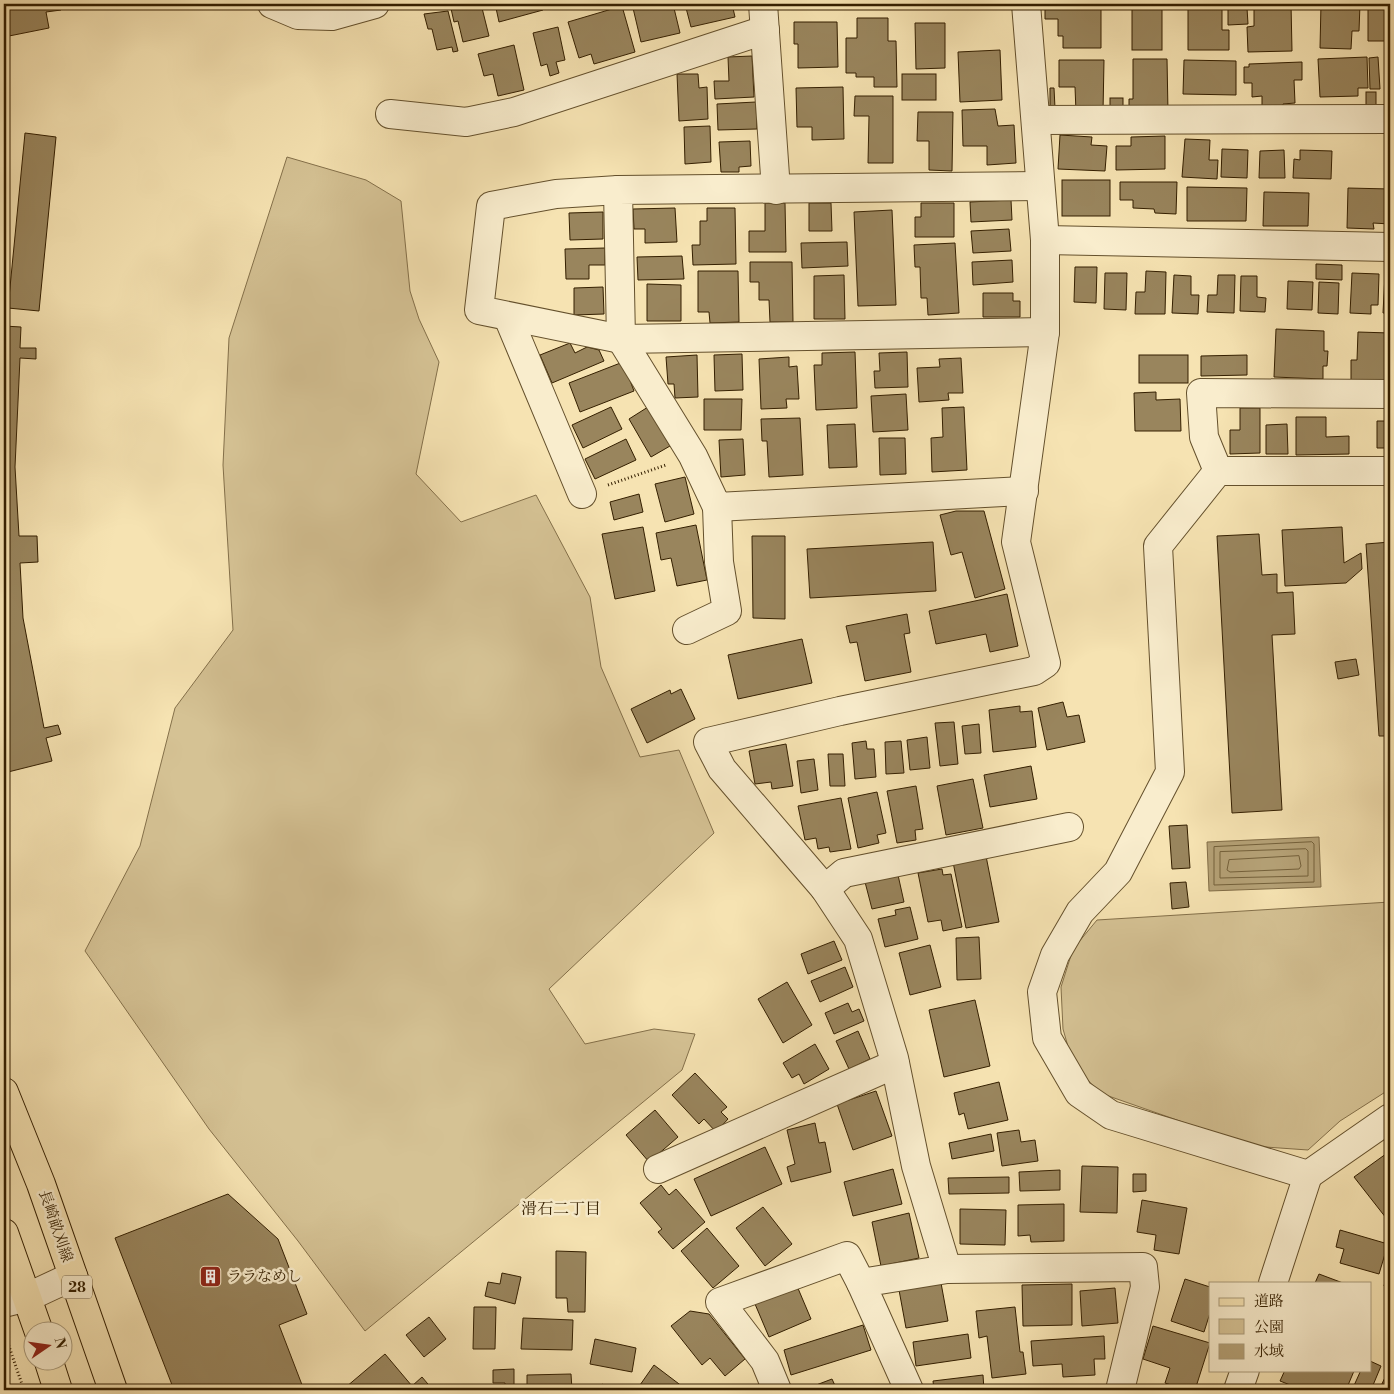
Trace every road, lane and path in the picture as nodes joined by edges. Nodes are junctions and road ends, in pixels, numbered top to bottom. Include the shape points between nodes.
1 (272, 4) edge
2 (375, 4) edge
3 (763, 4) edge
4 (1026, 4) edge
5 (765, 30) junction
6 (390, 114) dead end
7 (1390, 119) edge
8 (1036, 120) junction
9 (1040, 186) junction
10 (618, 190) junction
11 (776, 190) junction
12 (1045, 240) junction
13 (1390, 247) edge
14 (508, 317) junction
15 (1045, 332) junction
16 (621, 339) junction
17 (1390, 394) edge
18 (693, 456) junction
19 (1218, 471) junction
20 (1390, 471) edge
21 (1024, 491) junction
22 (582, 494) joint
23 (717, 506) junction
24 (687, 630) dead end
25 (1069, 827) dead end
26 (825, 889) junction
27 (895, 1064) junction
28 (4, 1092) edge
29 (1390, 1118) edge
30 (658, 1170) dead end
31 (1308, 1174) junction
32 (4, 1233) edge
33 (947, 1269) junction
34 (73, 1276) junction
35 (1273, 1282) edge
36 (861, 1283) junction
37 (16, 1300) edge
38 (32, 1322) edge
39 (4, 1332) edge
40 (52, 1372) edge
41 (1244, 1372) edge
42 (24, 1390) edge
43 (58, 1390) edge
44 (112, 1390) edge
45 (777, 1390) edge
46 (909, 1390) edge
47 (1120, 1390) edge
48 (1238, 1390) edge

1 - 2 street via 298,16 332,16
3 - 5 street
4 - 8 street
5 - 6 street via 514,112 466,122
5 - 11 street
7 - 8 street
8 - 9 street
9 - 11 street
9 - 12 street
10 - 11 street
10 - 14 street via 556,194 491,206 480,310
10 - 16 street
12 - 13 street
12 - 15 street
14 - 16 street
14 - 22 street
15 - 16 street
15 - 21 street
16 - 18 street
17 - 19 street via 1201,393 1204,437
18 - 22 path
18 - 23 street
19 - 20 street
19 - 31 street via 1158,546 1170,772 1118,872 1080,912 1055,955 1042,992 1047,1038 1079,1093 1110,1115
21 - 23 street
21 - 26 street via 1016,542 1046,663 1034,671 708,742 722,769
23 - 24 street via 719,562 727,611
25 - 26 street via 844,873
26 - 27 street via 858,939
27 - 30 street
27 - 33 street via 916,1166
28 - 34 main road, 長崎畝刈線 / 28
29 - 31 street
31 - 35 street
32 - 37 main road
33 - 36 street
33 - 47 street via 1143,1267 1145,1287
34 - 37 street
34 - 44 main road, 長崎畝刈線 / 28
36 - 45 street via 847,1256 720,1302 765,1361
36 - 46 street
37 - 38 main road
39 - 42 path
40 - 43 main road
41 - 48 street

